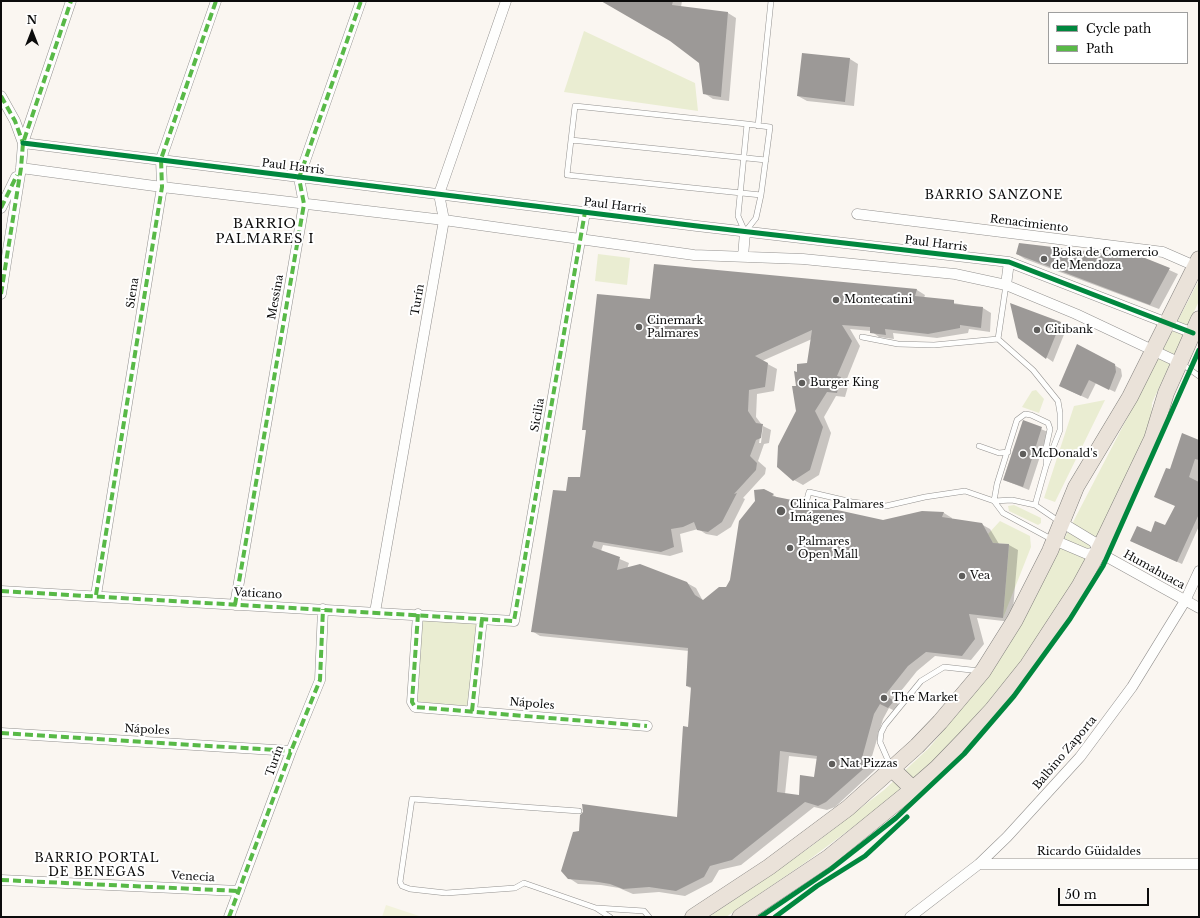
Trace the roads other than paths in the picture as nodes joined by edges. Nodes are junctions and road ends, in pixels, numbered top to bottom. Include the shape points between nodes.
1 (71, 1) edge
2 (216, 1) edge
3 (361, 1) edge
4 (506, 1) edge
5 (771, 1) edge
6 (1, 96) edge
7 (747, 124) junction
8 (758, 126) junction
9 (571, 140) junction
10 (23, 143) junction
11 (745, 158) junction
12 (161, 159) junction
13 (766, 160) junction
14 (21, 168) junction
15 (300, 178) junction
16 (162, 187) junction
17 (741, 193) junction
18 (440, 194) junction
19 (761, 195) junction
20 (304, 204) junction
21 (1, 208) edge
22 (585, 212) junction
23 (857, 214) dead end
24 (444, 220) junction
25 (745, 232) junction
26 (580, 239) junction
27 (743, 257) junction
28 (1010, 262) junction
29 (1197, 262) edge
30 (1006, 286) junction
31 (1, 294) edge
32 (1167, 322) junction
33 (1196, 326) edge
34 (862, 337) dead end
35 (998, 339) junction
36 (1153, 351) junction
37 (1180, 362) junction
38 (1199, 376) edge
39 (979, 446) dead end
40 (1008, 452) junction
41 (1046, 466) junction
42 (994, 501) junction
43 (806, 503) dead end
44 (1035, 505) junction
45 (1061, 522) junction
46 (1054, 540) junction
47 (1098, 552) junction
48 (1199, 571) edge
49 (1, 591) edge
50 (96, 595) junction
51 (1185, 601) junction
52 (234, 605) junction
53 (1199, 608) edge
54 (323, 609) junction
55 (374, 612) junction
56 (418, 614) junction
57 (482, 619) junction
58 (514, 621) joint
59 (983, 671) junction
60 (472, 711) junction
61 (647, 726) dead end
62 (1, 733) edge
63 (291, 751) junction
64 (892, 769) junction
65 (913, 790) junction
66 (579, 811) dead end
67 (979, 864) junction
68 (1199, 864) edge
69 (1, 880) edge
70 (239, 892) junction
71 (596, 908) junction
72 (229, 917) edge
73 (610, 917) edge
74 (649, 917) edge
75 (693, 917) edge
76 (740, 917) edge
77 (910, 917) edge

1 - 10 street
2 - 12 street, Siena
3 - 15 street, Messina
4 - 18 street, Turín
5 - 8 lane
6 - 10 street via 15,121
7 - 8 lane
7 - 9 lane via 575,106
7 - 11 lane
8 - 13 lane via 770,127
9 - 11 lane
9 - 17 lane via 567,175
10 - 12 street, Paul Harris
10 - 14 street
11 - 13 lane
11 - 17 lane
12 - 15 street, Paul Harris
12 - 16 street, Siena
13 - 19 lane
14 - 16 street
14 - 21 street
14 - 31 street
15 - 18 street, Paul Harris
15 - 20 street, Messina
16 - 20 street
16 - 50 street, Siena
17 - 19 lane
17 - 25 lane via 738,216
18 - 22 street, Paul Harris
18 - 24 street, Turín
19 - 25 lane via 756,218
20 - 24 street
20 - 52 street, Messina
22 - 25 street, Paul Harris
22 - 26 street, Sicilia
23 - 29 street, Renacimiento via 1163,252
24 - 26 street
24 - 55 street, Turín
25 - 27 street
25 - 28 street, Paul Harris
26 - 27 street via 694,255
26 - 58 street, Sicilia
27 - 30 street via 803,258 956,274
28 - 30 street
28 - 32 street, Paul Harris
29 - 32 main road
30 - 35 lane
30 - 36 street via 1076,314
32 - 33 street, Paul Harris
32 - 36 main road
33 - 37 main road
34 - 35 lane via 898,344 934,345
35 - 41 lane via 1033,370 1058,401 1060,430
36 - 37 street
36 - 45 main road via 1130,397 1076,487
37 - 38 lane
37 - 47 main road via 1160,409 1152,438
39 - 40 lane via 999,453
40 - 41 lane via 1017,420 1025,414 1031,415 1048,422 1050,429
40 - 42 lane
41 - 44 lane
42 - 43 lane via 965,492 925,497 886,506 852,502 809,492
42 - 44 lane via 1012,500
42 - 46 lane via 1003,513
44 - 45 lane
45 - 46 main road
45 - 47 street, Humahuaca via 1094,542
46 - 47 street, Humahuaca via 1087,554
46 - 59 main road via 1015,620
47 - 51 street, Humahuaca
47 - 65 main road via 1075,593 1028,665 965,739
48 - 51 street, Balbino Zaporta
49 - 50 street, Vaticano
50 - 52 street, Vaticano
51 - 53 street, Humahuaca
51 - 67 street, Balbino Zaporta via 1132,687 1094,739 1033,810
52 - 54 street, Vaticano
54 - 55 street, Vaticano
54 - 63 street, Turín via 320,680
55 - 56 street, Vaticano
56 - 57 street, Vaticano
56 - 60 street, Nápoles via 412,702 415,707
57 - 58 street, Vaticano
57 - 60 street
59 - 64 main road via 940,722
59 - 64 lane via 944,667 921,681 885,725 882,733 880,742
60 - 61 street, Nápoles
62 - 63 street, Nápoles
63 - 70 street, Turín
64 - 65 main road
64 - 75 main road via 848,808 799,845
65 - 76 main road via 828,858
66 - 71 lane via 412,799 400,882 402,886 410,889 446,893 515,888 524,883
67 - 68 street, Ricardo Güidaldes
67 - 77 street, Balbino Zaporta
69 - 70 street, Venecia
70 - 72 street, Turín
71 - 73 lane
71 - 74 lane via 644,911

